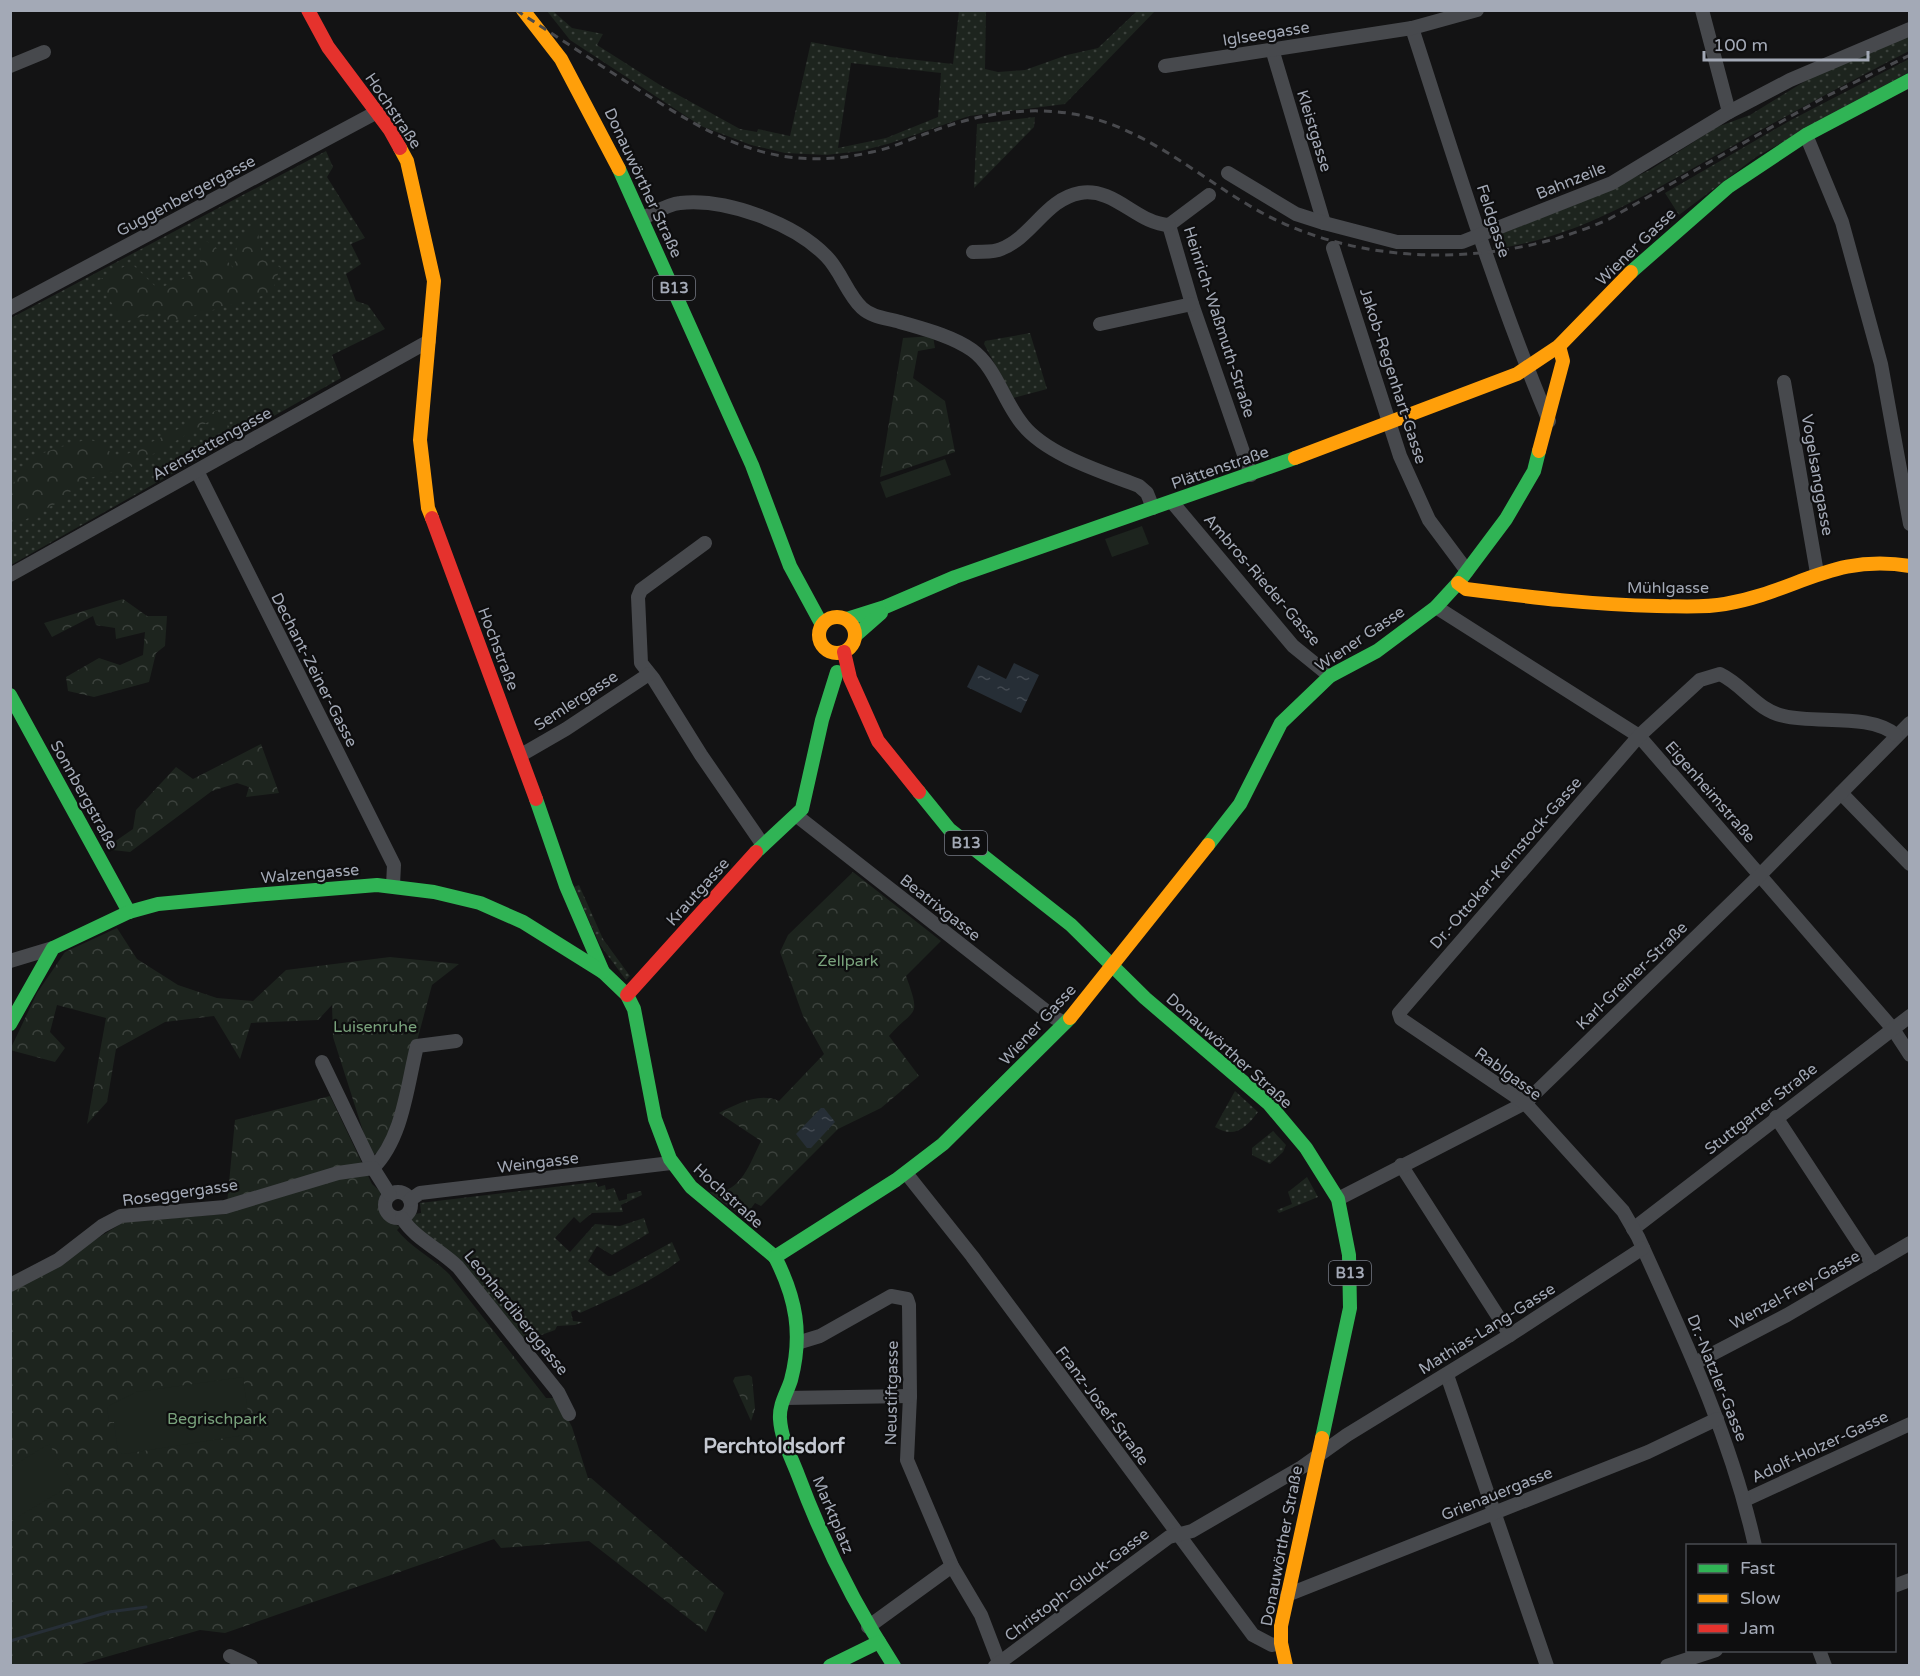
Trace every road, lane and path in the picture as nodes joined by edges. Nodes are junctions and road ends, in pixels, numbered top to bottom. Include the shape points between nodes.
1 (309, 10) edge
2 (523, 10) edge
3 (1477, 10) edge
4 (1702, 10) edge
5 (1412, 28) junction
6 (1910, 29) edge
7 (1272, 49) junction
8 (44, 52) dead end
9 (10, 66) edge
10 (1165, 66) dead end
11 (1910, 80) edge
12 (377, 112) junction
13 (1729, 112) junction
14 (1806, 135) junction
15 (1228, 173) dead end
16 (1209, 195) dead end
17 (642, 218) junction
18 (1324, 224) junction
19 (1169, 225) junction
20 (1480, 235) junction
21 (1333, 248) dead end
22 (973, 252) dead end
23 (1192, 304) junction
24 (10, 308) edge
25 (1100, 324) dead end
26 (429, 340) junction
27 (1559, 346) junction
28 (1527, 368) junction
29 (1784, 382) dead end
30 (1549, 421) junction
31 (1389, 426) junction
32 (197, 471) junction
33 (1251, 475) junction
34 (1173, 502) junction
35 (1154, 508) junction
36 (1910, 524) edge
37 (705, 543) dead end
38 (1909, 564) edge
39 (1467, 571) junction
40 (1817, 573) junction
41 (10, 575) edge
42 (798, 580) junction
43 (1458, 583) junction
44 (885, 607) junction
45 (1436, 607) junction
46 (842, 618) junction
47 (822, 625) junction
48 (856, 635) junction
49 (838, 652) junction
50 (837, 672) junction
51 (649, 674) junction
52 (1330, 676) junction
53 (10, 694) edge
54 (1910, 723) edge
55 (874, 734) junction
56 (1896, 735) junction
57 (1639, 736) junction
58 (521, 754) junction
59 (1841, 794) junction
60 (797, 816) junction
61 (763, 845) junction
62 (1910, 864) edge
63 (1761, 874) junction
64 (393, 885) junction
65 (129, 912) junction
66 (52, 948) junction
67 (10, 961) edge
68 (1114, 966) junction
69 (603, 972) junction
70 (627, 994) junction
71 (1399, 1013) joint
72 (1910, 1016) edge
73 (1065, 1023) junction
74 (10, 1024) edge
75 (1893, 1029) junction
76 (456, 1041) dead end
77 (1910, 1055) edge
78 (322, 1062) dead end
79 (1525, 1103) junction
80 (1776, 1117) junction
81 (671, 1163) junction
82 (1401, 1165) junction
83 (373, 1168) junction
84 (906, 1173) junction
85 (390, 1195) junction
86 (1338, 1199) junction
87 (410, 1200) junction
88 (402, 1218) junction
89 (1633, 1229) junction
90 (1910, 1243) edge
91 (1643, 1248) junction
92 (775, 1257) junction
93 (1873, 1265) junction
94 (10, 1286) edge
95 (1510, 1335) junction
96 (797, 1343) junction
97 (1695, 1363) junction
98 (1447, 1375) junction
99 (910, 1396) junction
100 (785, 1398) junction
101 (569, 1414) dead end
102 (1717, 1419) junction
103 (1324, 1424) junction
104 (1910, 1424) edge
105 (1347, 1435) junction
106 (1317, 1455) junction
107 (1745, 1500) junction
108 (1493, 1514) junction
109 (1179, 1534) junction
110 (1755, 1544) edge
111 (952, 1566) junction
112 (1287, 1595) junction
113 (868, 1627) junction
114 (879, 1642) junction
115 (1281, 1643) junction
116 (1709, 1652) edge
117 (230, 1656) dead end
118 (997, 1664) edge
119 (251, 1665) edge
120 (830, 1665) edge
121 (894, 1665) edge
122 (1286, 1665) edge
123 (1547, 1665) edge
124 (1667, 1665) edge

1 - 12 main road, Hochstraße via 327,47
2 - 17 main road, Donauwörther Straße / B13 via 561,59 585,100
3 - 5 street, Iglseegasse
4 - 13 street
5 - 7 street, Iglseegasse
5 - 20 street, Feldgasse
6 - 13 street, Bahnzeile via 1826,63
7 - 10 street, Iglseegasse
7 - 18 street, Kleistgasse
8 - 9 street
11 - 14 main road, Wiener Gasse
12 - 24 street, Guggenbergergasse
12 - 26 main road, Hochstraße via 407,161 422,220 434,281
13 - 20 street, Bahnzeile via 1612,183
14 - 27 main road, Wiener Gasse via 1702,207 1647,256
14 - 36 street via 1842,222 1881,364
15 - 18 street, Bahnzeile via 1296,214
16 - 19 street, Heinrich-Waßmuth-Straße
17 - 35 street via 678,203 702,203 784,224 825,255 842,274 862,308 875,316 948,337 974,351 1031,435 1063,454 1139,486
17 - 42 main road, Donauwörther Straße / B13 via 747,454
18 - 20 street, Bahnzeile via 1397,242 1462,242
19 - 22 street via 1156,225 1110,197 1080,193 1059,200 1001,249
19 - 23 street, Heinrich-Waßmuth-Straße
20 - 28 street, Feldgasse
21 - 31 street, Jakob-Regenhart-Gasse
23 - 25 street
23 - 33 street, Heinrich-Waßmuth-Straße
26 - 32 street, Arenstettengasse
26 - 58 main road, Hochstraße via 420,441 428,508
27 - 28 main road, Plättenstraße
27 - 30 main road, Wiener Gasse via 1563,361
28 - 30 street, Feldgasse
28 - 31 main road, Plättenstraße
29 - 40 street, Vogelsanggasse
30 - 39 main road, Wiener Gasse via 1534,471 1506,519
31 - 33 main road, Plättenstraße
31 - 39 street, Jakob-Regenhart-Gasse via 1429,520
32 - 41 street, Arenstettengasse
32 - 64 street, Dechant-Zeiner-Gasse via 394,865
33 - 34 main road, Plättenstraße
34 - 35 main road, Plättenstraße
34 - 52 street, Ambros-Rieder-Gasse via 1293,646
35 - 44 main road, Plättenstraße via 955,577
37 - 51 street via 653,580 638,597 641,663
38 - 40 main road, Mühlgasse via 1873,560
39 - 43 main road, Wiener Gasse
40 - 43 main road, Mühlgasse via 1728,604 1696,607 1586,604 1466,589
42 - 46 main road, Donauwörther Straße / B13
42 - 47 main road, Donauwörther Straße / B13
43 - 45 main road, Wiener Gasse
44 - 46 main road, Plättenstraße
44 - 48 main road, Plättenstraße
45 - 52 main road, Wiener Gasse via 1377,651
45 - 57 street, Eigenheimstraße
46 - 47 main road
46 - 48 main road, B13 via 853,625
47 - 49 main road, B13 via 820,642
48 - 49 main road via 853,645
49 - 50 main road, Donauwörther Straße / B13
49 - 55 main road, Donauwörther Straße / B13
50 - 55 main road, Donauwörther Straße / B13 via 851,704
50 - 60 main road via 805,800
51 - 58 street, Semlergasse
51 - 61 street
52 - 68 main road, Wiener Gasse via 1281,723 1239,804
53 - 65 main road, Sonnbergstraße
54 - 56 street, Karl-Greiner-Straße
55 - 68 main road, Donauwörther Straße / B13 via 950,829 1071,925
56 - 57 street, Dr.-Ottokar-Kernstock-Gasse via 1888,728 1872,724 1784,716 1761,708 1736,682 1720,674 1700,680
56 - 59 street, Karl-Greiner-Straße
57 - 63 street, Eigenheimstraße
57 - 71 street, Dr.-Ottokar-Kernstock-Gasse
58 - 69 main road, Hochstraße via 558,865
59 - 62 street
59 - 63 street, Karl-Greiner-Straße
60 - 61 main road, Krautgasse
60 - 73 street, Beatrixgasse
61 - 70 main road, Krautgasse
63 - 75 street, Eigenheimstraße
63 - 79 street, Karl-Greiner-Straße
64 - 65 main road, Walzengasse via 158,904
64 - 69 main road, Walzengasse via 480,903 533,928
65 - 66 main road, Walzengasse
66 - 67 street, Walzengasse
66 - 74 main road
68 - 73 main road, Wiener Gasse
68 - 86 main road, Donauwörther Straße / B13 via 1145,998 1269,1104 1318,1165
69 - 70 main road, Hochstraße
70 - 81 main road, Hochstraße via 642,1044 657,1132
71 - 79 street, Rablgasse via 1401,1019
72 - 75 street, Stuttgarter Straße
73 - 84 main road, Wiener Gasse via 943,1144
75 - 77 street, Eigenheimstraße
75 - 80 street, Stuttgarter Straße
76 - 83 street via 417,1046 387,1155
78 - 83 street
79 - 82 street, Karl-Greiner-Straße
79 - 89 street, Rablgasse via 1623,1211
80 - 89 street, Stuttgarter Straße
80 - 93 street
81 - 87 street, Weingasse via 420,1193
81 - 92 main road, Hochstraße via 682,1178
82 - 86 street, Karl-Greiner-Straße
82 - 95 street
83 - 85 street
83 - 94 street, Roseggergasse via 338,1173 232,1205 121,1216
84 - 92 main road, Wiener Gasse
84 - 109 street, Franz-Josef-Straße
85 - 87 street via 405,1194
85 - 88 street via 384,1205 386,1211
86 - 103 main road, Donauwörther Straße / B13 via 1349,1255 1350,1308
87 - 88 street via 410,1211
88 - 101 street, Leonhardiberggasse via 406,1226 443,1251 458,1267 558,1392
89 - 91 street, Dr.-Natzler-Gasse
90 - 93 street, Wenzel-Frey-Gasse
91 - 95 street, Mathias-Lang-Gasse
91 - 97 street, Dr.-Natzler-Gasse
92 - 96 main road, Marktplatz via 790,1284 797,1310
93 - 97 street, Wenzel-Frey-Gasse
95 - 98 street, Mathias-Lang-Gasse
96 - 99 street, Neustiftgasse via 820,1336 891,1296 901,1296 909,1305
96 - 100 main road, Marktplatz
97 - 102 street, Dr.-Natzler-Gasse
98 - 105 street, Mathias-Lang-Gasse
98 - 108 street
99 - 100 street
99 - 111 street, Neustiftgasse via 907,1460
100 - 113 main road, Marktplatz via 781,1421 800,1481
102 - 107 street, Dr.-Natzler-Gasse
102 - 108 street, Grienauergasse via 1648,1452
103 - 105 street
103 - 106 main road, Donauwörther Straße / B13
104 - 107 street, Adolf-Holzer-Gasse
105 - 106 street, Mathias-Lang-Gasse
106 - 109 street, Mathias-Lang-Gasse via 1192,1532
106 - 112 main road, Donauwörther Straße / B13
107 - 110 street, Dr.-Natzler-Gasse
108 - 112 street, Grienauergasse
108 - 123 street
109 - 115 street, Franz-Josef-Straße via 1253,1635 1272,1645
109 - 118 street, Christoph-Gluck-Gasse via 1169,1537
111 - 113 street
111 - 118 street, Neustiftgasse via 981,1616
112 - 115 main road, Donauwörther Straße / B13
113 - 114 main road, Marktplatz
114 - 120 main road
114 - 121 main road, Marktplatz
115 - 122 main road, Donauwörther Straße / B13
116 - 124 street
117 - 119 street

